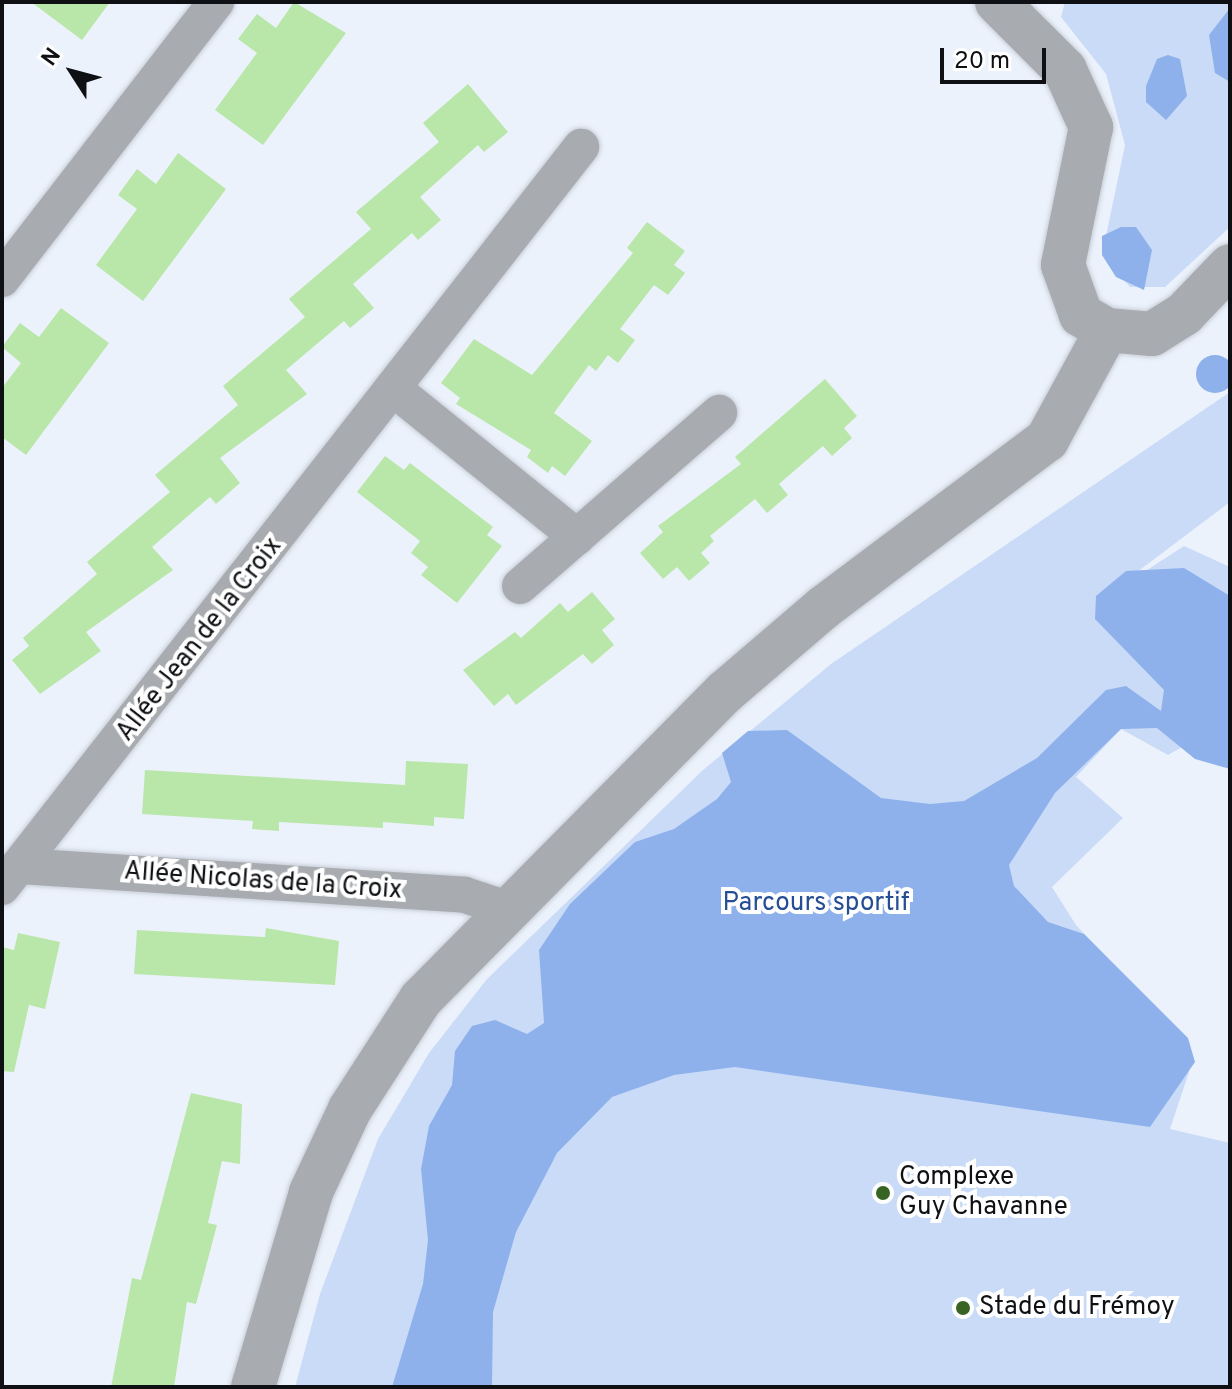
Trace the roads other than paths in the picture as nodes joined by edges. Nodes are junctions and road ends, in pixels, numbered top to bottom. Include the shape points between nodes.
1 (216, 2) edge
2 (1005, 5) edge
3 (581, 147) dead end
4 (1230, 266) edge
5 (2, 279) edge
6 (1107, 330) junction
7 (395, 390) junction
8 (719, 413) dead end
9 (577, 537) junction
10 (520, 586) dead end
11 (11, 877) edge
12 (504, 908) junction
13 (253, 1387) edge

1 - 5 street
2 - 6 street via 1065,70 1085,107 1092,150 1063,265 1081,315
3 - 7 street, Allée Jean de la Croix
4 - 6 street via 1168,326 1136,336
6 - 12 street via 1047,440 779,644
7 - 9 street
7 - 11 street, Allée Jean de la Croix
8 - 9 street
9 - 10 street
11 - 12 street, Allée Nicolas de la Croix via 465,895
12 - 13 street via 421,999 350,1109 296,1234

